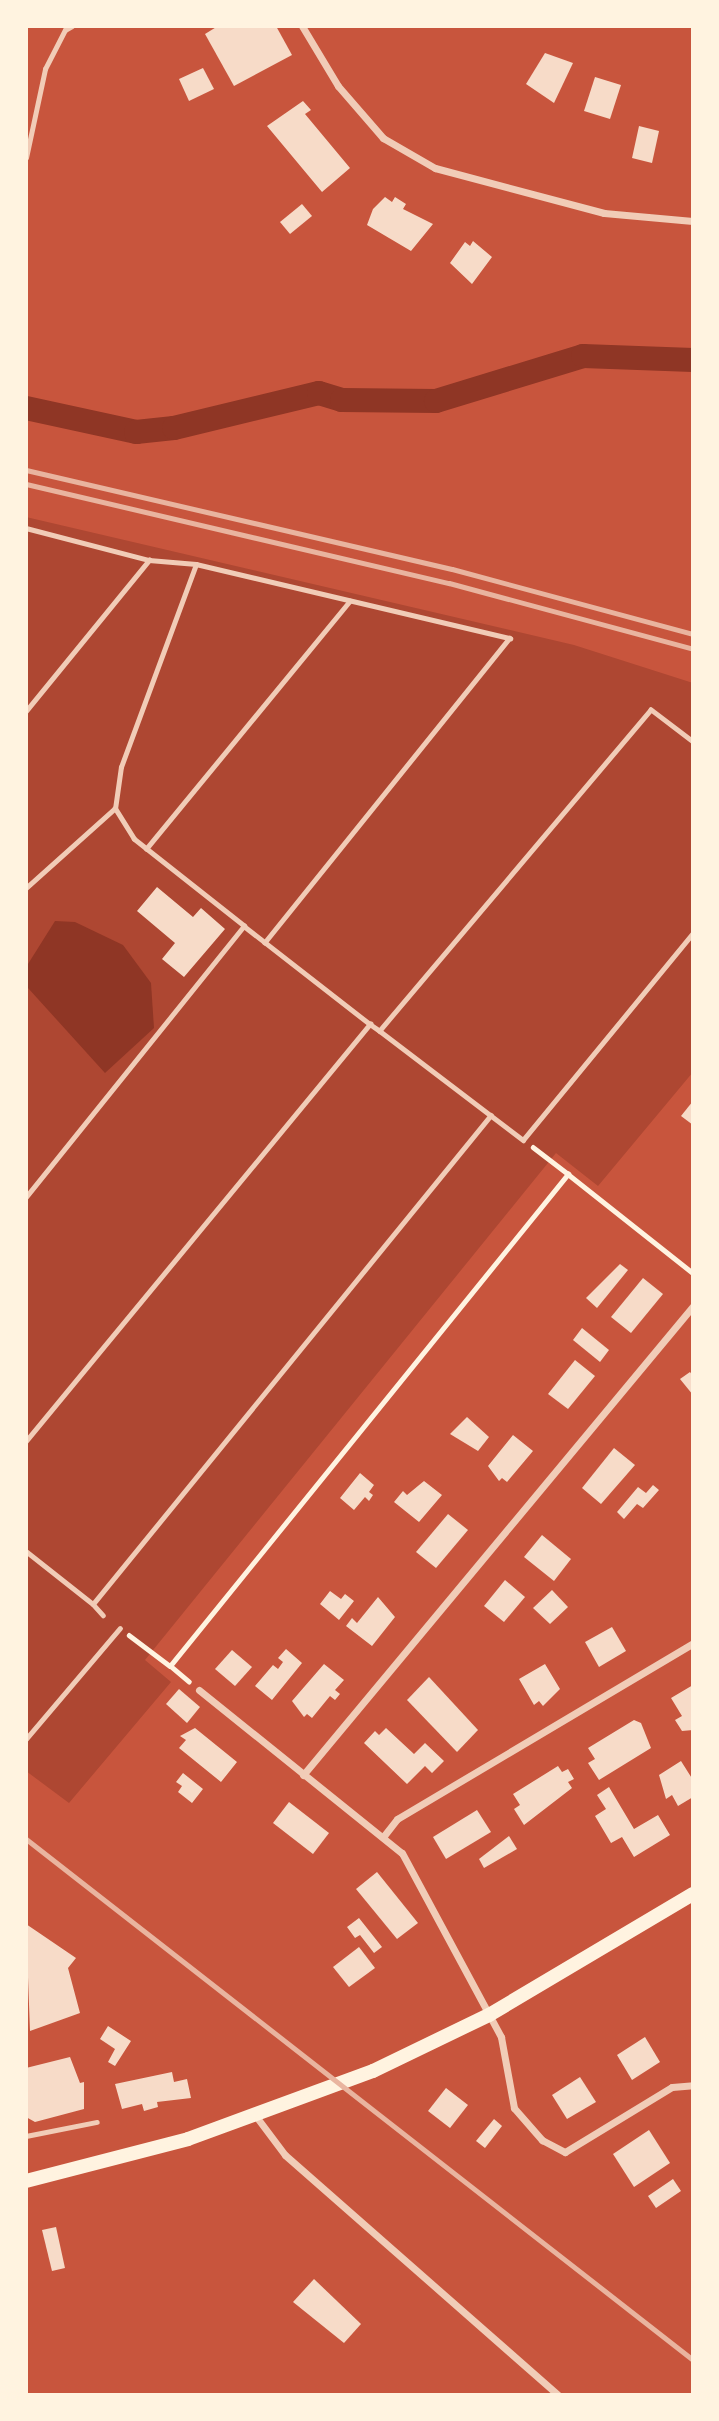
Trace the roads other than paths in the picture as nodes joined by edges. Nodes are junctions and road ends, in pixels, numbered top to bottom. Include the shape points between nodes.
1 (72, 26) edge
2 (302, 26) edge
3 (26, 158) edge
4 (693, 221) edge
5 (26, 528) edge
6 (149, 560) junction
7 (196, 564) junction
8 (351, 601) junction
9 (26, 711) edge
10 (693, 742) edge
11 (115, 809) junction
12 (146, 849) junction
13 (26, 888) edge
14 (244, 926) junction
15 (693, 933) edge
16 (265, 943) junction
17 (370, 1024) junction
18 (380, 1031) junction
19 (491, 1115) junction
20 (26, 1198) edge
21 (693, 1306) edge
22 (26, 1441) edge
23 (26, 1551) edge
24 (93, 1604) junction
25 (103, 1615) dead end
26 (120, 1628) road end
27 (693, 1643) edge
28 (199, 1690) road end
29 (26, 1739) edge
30 (303, 1775) junction
31 (383, 1837) junction
32 (693, 1894) edge
33 (489, 2015) junction
34 (693, 2085) edge
35 (255, 2115) junction
36 (97, 2122) dead end
37 (26, 2137) edge
38 (26, 2181) edge
39 (558, 2395) edge

1 - 3 lane via 65,30 45,69
2 - 4 street via 338,86 383,138 435,168 604,213
5 - 6 lane
6 - 7 lane
6 - 9 lane
7 - 8 lane
7 - 11 lane via 121,767
8 - 12 lane
8 - 16 lane via 510,638
10 - 18 lane via 650,710
11 - 12 lane
11 - 13 lane
12 - 14 lane
14 - 16 lane
14 - 20 lane
15 - 19 lane via 523,1140
16 - 17 lane
17 - 18 lane
17 - 22 lane
18 - 19 lane
19 - 24 lane
21 - 30 street
23 - 24 lane
24 - 25 lane
26 - 29 lane
27 - 31 street via 397,1819
28 - 30 street
30 - 31 street
31 - 33 street via 402,1853
32 - 33 main road
33 - 34 street via 500,2037 514,2108 542,2140 565,2152 672,2087
33 - 35 main road via 362,2076
35 - 38 main road via 188,2139
35 - 39 street via 285,2155
36 - 37 lane

